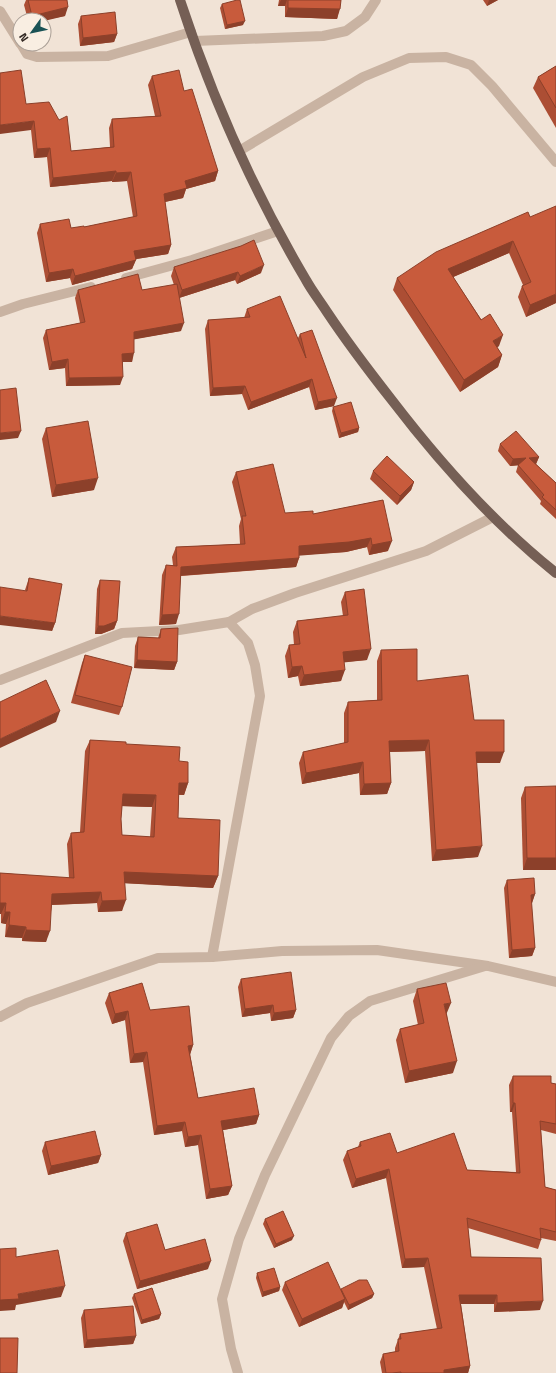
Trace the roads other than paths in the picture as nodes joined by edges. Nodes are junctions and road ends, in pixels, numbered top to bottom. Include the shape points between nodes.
1 (180, 0) edge
2 (376, 0) edge
3 (0, 11) edge
4 (12, 30) edge
5 (193, 37) junction
6 (26, 52) edge
7 (239, 151) junction
8 (556, 162) edge
9 (278, 231) junction
10 (115, 281) edge
11 (100, 285) edge
12 (0, 312) edge
13 (493, 517) junction
14 (556, 573) edge
15 (229, 622) junction
16 (0, 680) edge
17 (212, 956) junction
18 (488, 966) junction
19 (556, 982) edge
20 (0, 1017) edge
21 (238, 1373) edge

1 - 5 main road
2 - 5 street via 365,17 346,31 323,36
3 - 4 street
5 - 6 street via 108,56 38,58
5 - 7 main road
7 - 8 street via 363,77 409,58 446,57 470,65 492,86
7 - 9 main road
9 - 10 street via 192,260
9 - 13 main road via 306,281 355,353 415,431 473,498
11 - 12 street
13 - 14 main road
13 - 15 street via 426,551 295,593 252,609
15 - 16 street via 179,630 122,633
15 - 17 street via 248,643 260,696
17 - 18 street via 282,951 377,950
17 - 20 street via 158,958 27,1003
18 - 19 street
18 - 21 street via 370,1001 349,1016 331,1038 265,1175 239,1238 222,1299 230,1349

